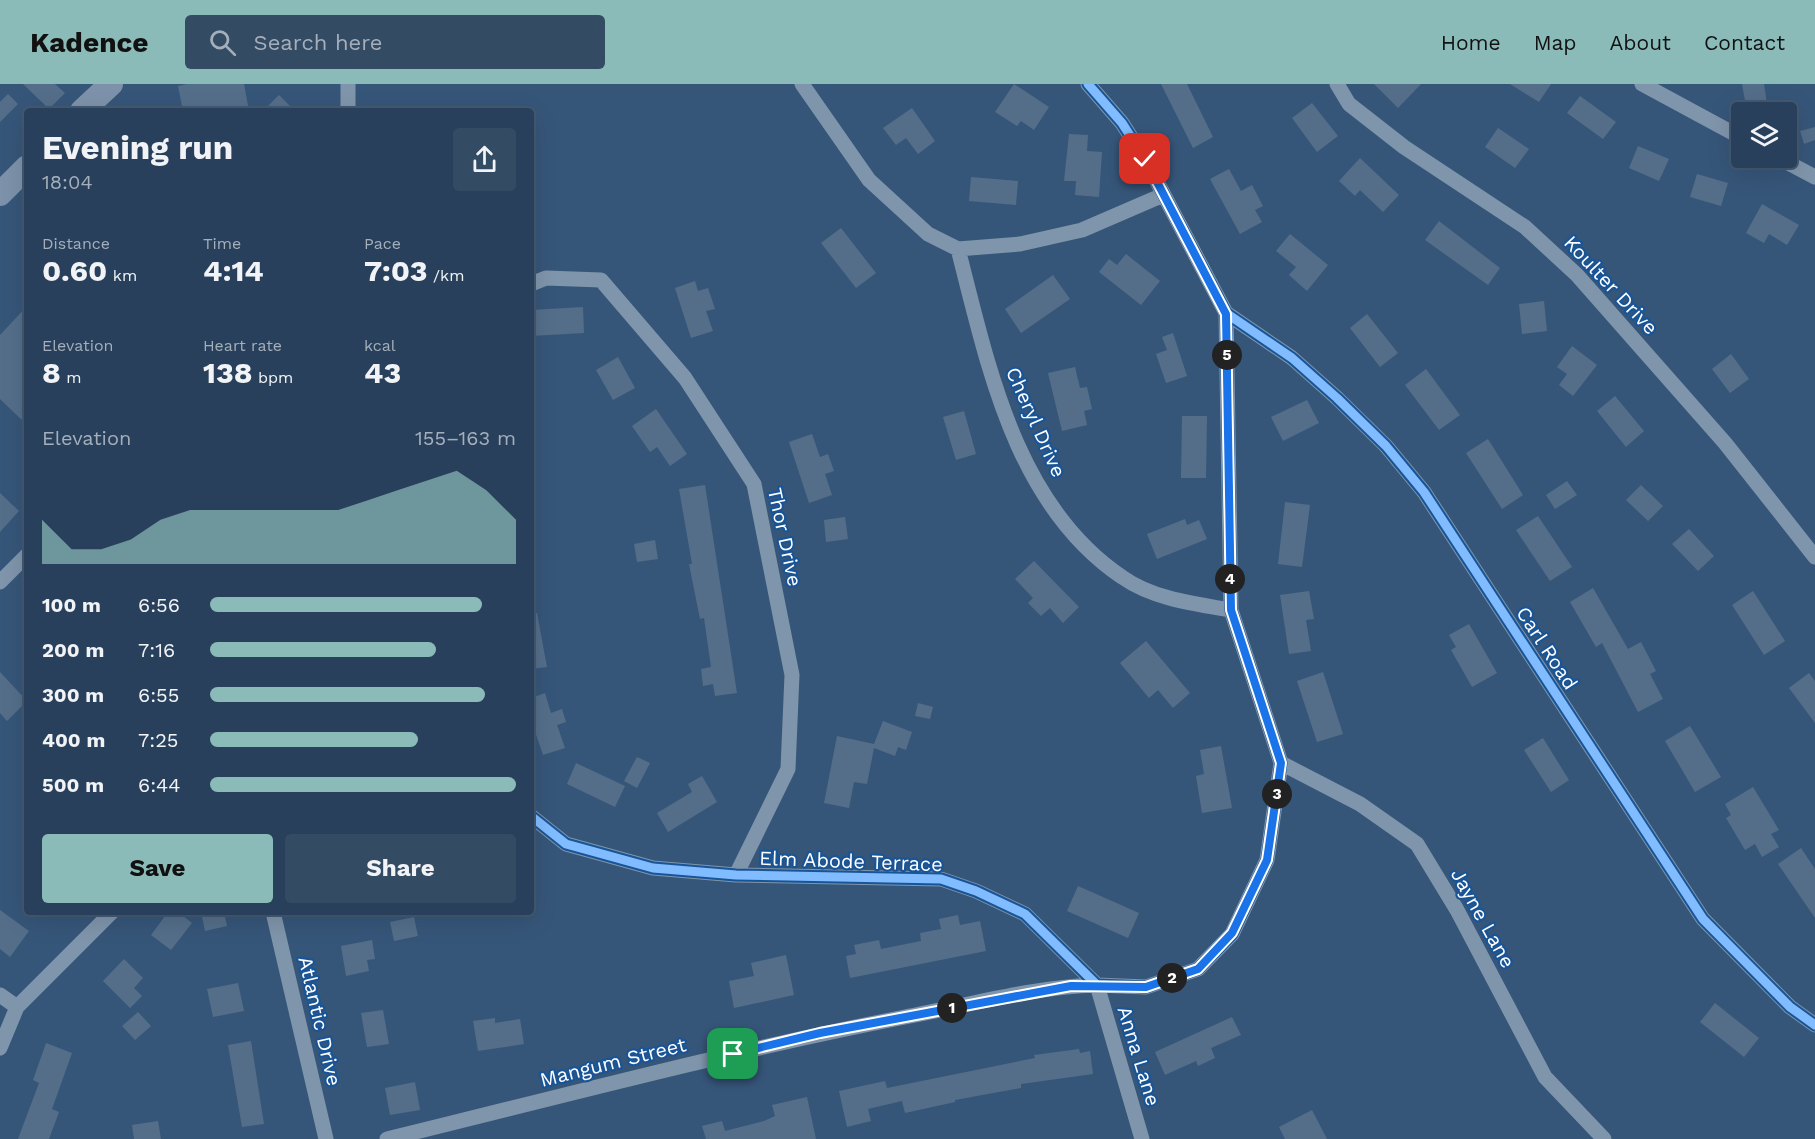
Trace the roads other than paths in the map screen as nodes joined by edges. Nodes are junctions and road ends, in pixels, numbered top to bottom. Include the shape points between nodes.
1 (111, 84) edge
2 (348, 84) edge
3 (802, 84) edge
4 (1088, 84) edge
5 (1337, 84) edge
6 (1642, 84) edge
7 (1675, 84) edge
8 (1667, 98) junction
9 (85, 108) edge
10 (348, 108) edge
11 (1731, 132) edge
12 (1797, 168) edge
13 (24, 170) edge
14 (1815, 177) edge
15 (0, 194) edge
16 (1163, 195) junction
17 (958, 249) junction
18 (534, 283) edge
19 (1226, 314) junction
20 (1815, 557) edge
21 (24, 558) edge
22 (0, 582) edge
23 (1231, 610) junction
24 (1281, 763) junction
25 (534, 818) edge
26 (736, 875) junction
27 (109, 915) edge
28 (274, 915) edge
29 (1097, 985) junction
30 (0, 995) edge
31 (17, 1006) junction
32 (1815, 1025) edge
33 (0, 1048) edge
34 (326, 1139) edge
35 (387, 1139) edge
36 (1142, 1139) edge
37 (1604, 1139) edge

1 - 9 main road
2 - 10 street
3 - 17 street via 869,180 928,234
4 - 16 street via 1122,123
5 - 20 street, Koulter Drive via 1349,104 1404,147 1525,227 1577,275 1725,443
6 - 8 street
7 - 8 street
8 - 11 street
12 - 14 street
13 - 15 main road
16 - 17 street via 1082,230 1020,244
16 - 19 street
17 - 23 street, Cheryl Drive via 988,366 1005,414 1036,482 1075,536 1122,578 1172,600
18 - 26 street, Thor Drive via 546,278 601,280 685,378 754,484 792,675 788,769
19 - 23 street
19 - 32 street, Carl Road via 1292,358 1386,446 1424,492 1703,919 1790,1007
21 - 22 street
23 - 24 street
24 - 29 street via 1267,860 1232,933 1198,969 1146,987
24 - 37 street, Jayne Lane via 1360,804 1417,844 1458,910 1545,1077
25 - 26 street, Elm Abode Terrace via 566,844 653,868
26 - 29 street, Elm Abode Terrace via 941,879 1025,914
27 - 31 street
28 - 34 street, Atlantic Drive
29 - 35 street, Mangum Street via 1022,994 820,1033
29 - 36 street, Anna Lane
30 - 31 street
31 - 33 street

